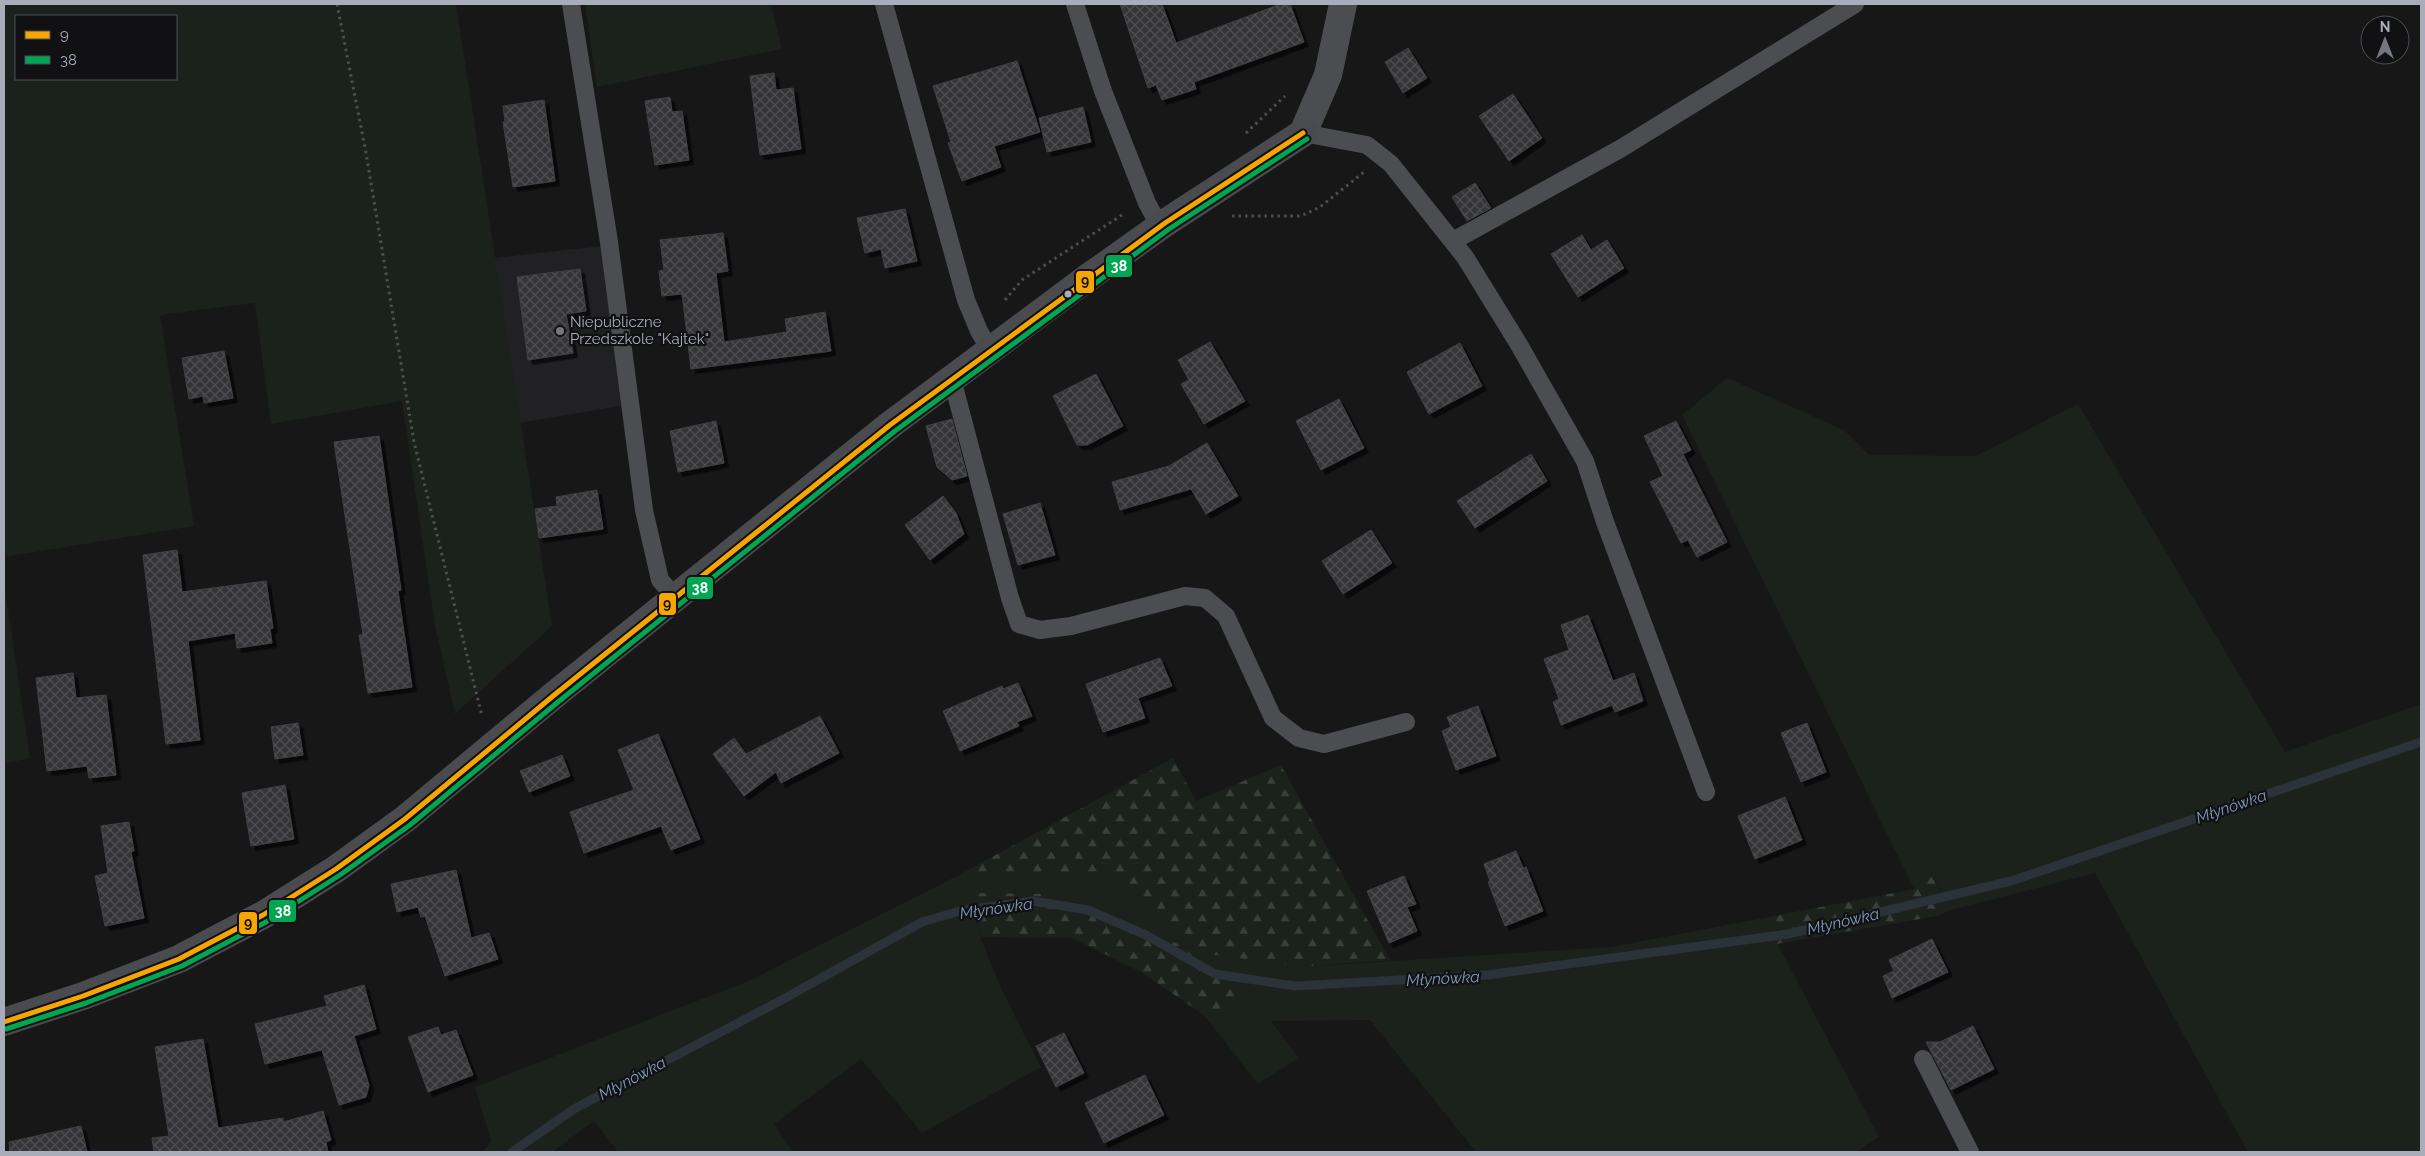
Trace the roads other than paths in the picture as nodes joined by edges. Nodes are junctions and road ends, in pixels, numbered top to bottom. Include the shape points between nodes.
1 (571, 4) edge
2 (884, 4) edge
3 (1075, 4) edge
4 (1343, 4) edge
5 (1854, 4) edge
6 (1303, 133) junction
7 (1160, 227) junction
8 (1453, 241) junction
9 (990, 350) junction
10 (952, 379) junction
11 (676, 598) junction
12 (1406, 722) dead end
13 (1706, 792) dead end
14 (4, 1022) edge
15 (1923, 1059) dead end
16 (1970, 1152) edge

1 - 11 lane via 609,242 644,510 660,580
2 - 9 lane via 966,300
3 - 7 lane via 1103,91 1146,203
4 - 6 street via 1328,75
5 - 8 lane via 1620,149
6 - 7 street
6 - 8 lane via 1368,145 1391,164
7 - 9 street
8 - 13 lane via 1518,343 1585,461
9 - 10 street
10 - 11 street via 841,462
10 - 12 lane via 1010,598 1020,624 1040,630 1071,626 1186,596 1205,598 1226,616 1272,718 1299,738 1324,744
11 - 14 street via 405,819 336,869 263,915 179,958 83,996
15 - 16 lane

